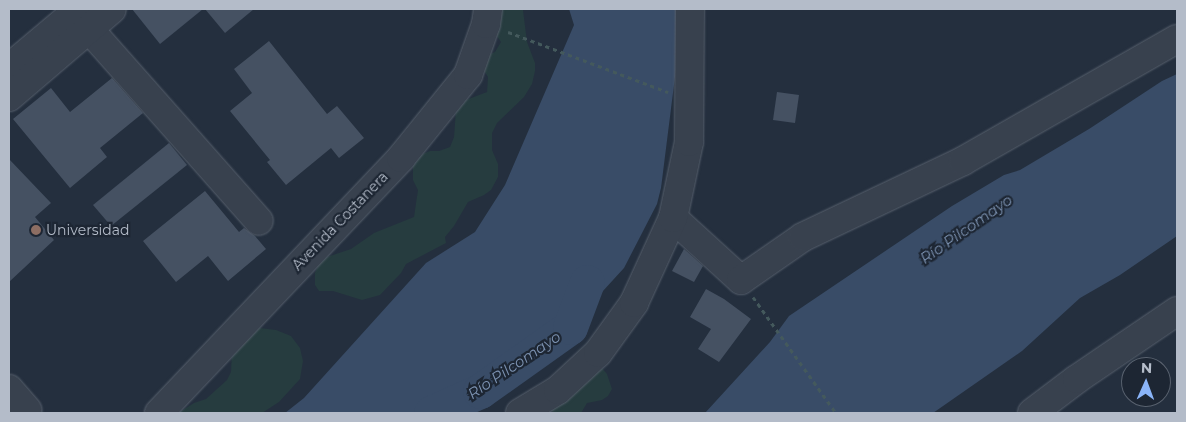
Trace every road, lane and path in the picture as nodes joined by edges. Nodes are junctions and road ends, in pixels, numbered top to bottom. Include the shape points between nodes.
1 (112, 9) edge
2 (690, 9) edge
3 (487, 16) edge
4 (84, 19) edge
5 (1177, 39) edge
6 (9, 68) edge
7 (9, 97) edge
8 (690, 100) junction
9 (673, 218) junction
10 (259, 220) dead end
11 (741, 280) junction
12 (1177, 312) edge
13 (9, 389) edge
14 (26, 410) dead end
15 (159, 413) edge
16 (520, 413) edge
17 (836, 413) edge
18 (1032, 413) edge

1 - 4 street
2 - 8 street
3 - 8 path
3 - 15 street, Avenida Costanera via 468,75 401,158
4 - 6 street
4 - 7 street
4 - 10 street
5 - 11 street via 962,161 803,237
8 - 9 street via 690,142
9 - 11 street
9 - 16 street via 634,303 598,353 558,390
11 - 17 path
12 - 18 street
13 - 14 street

